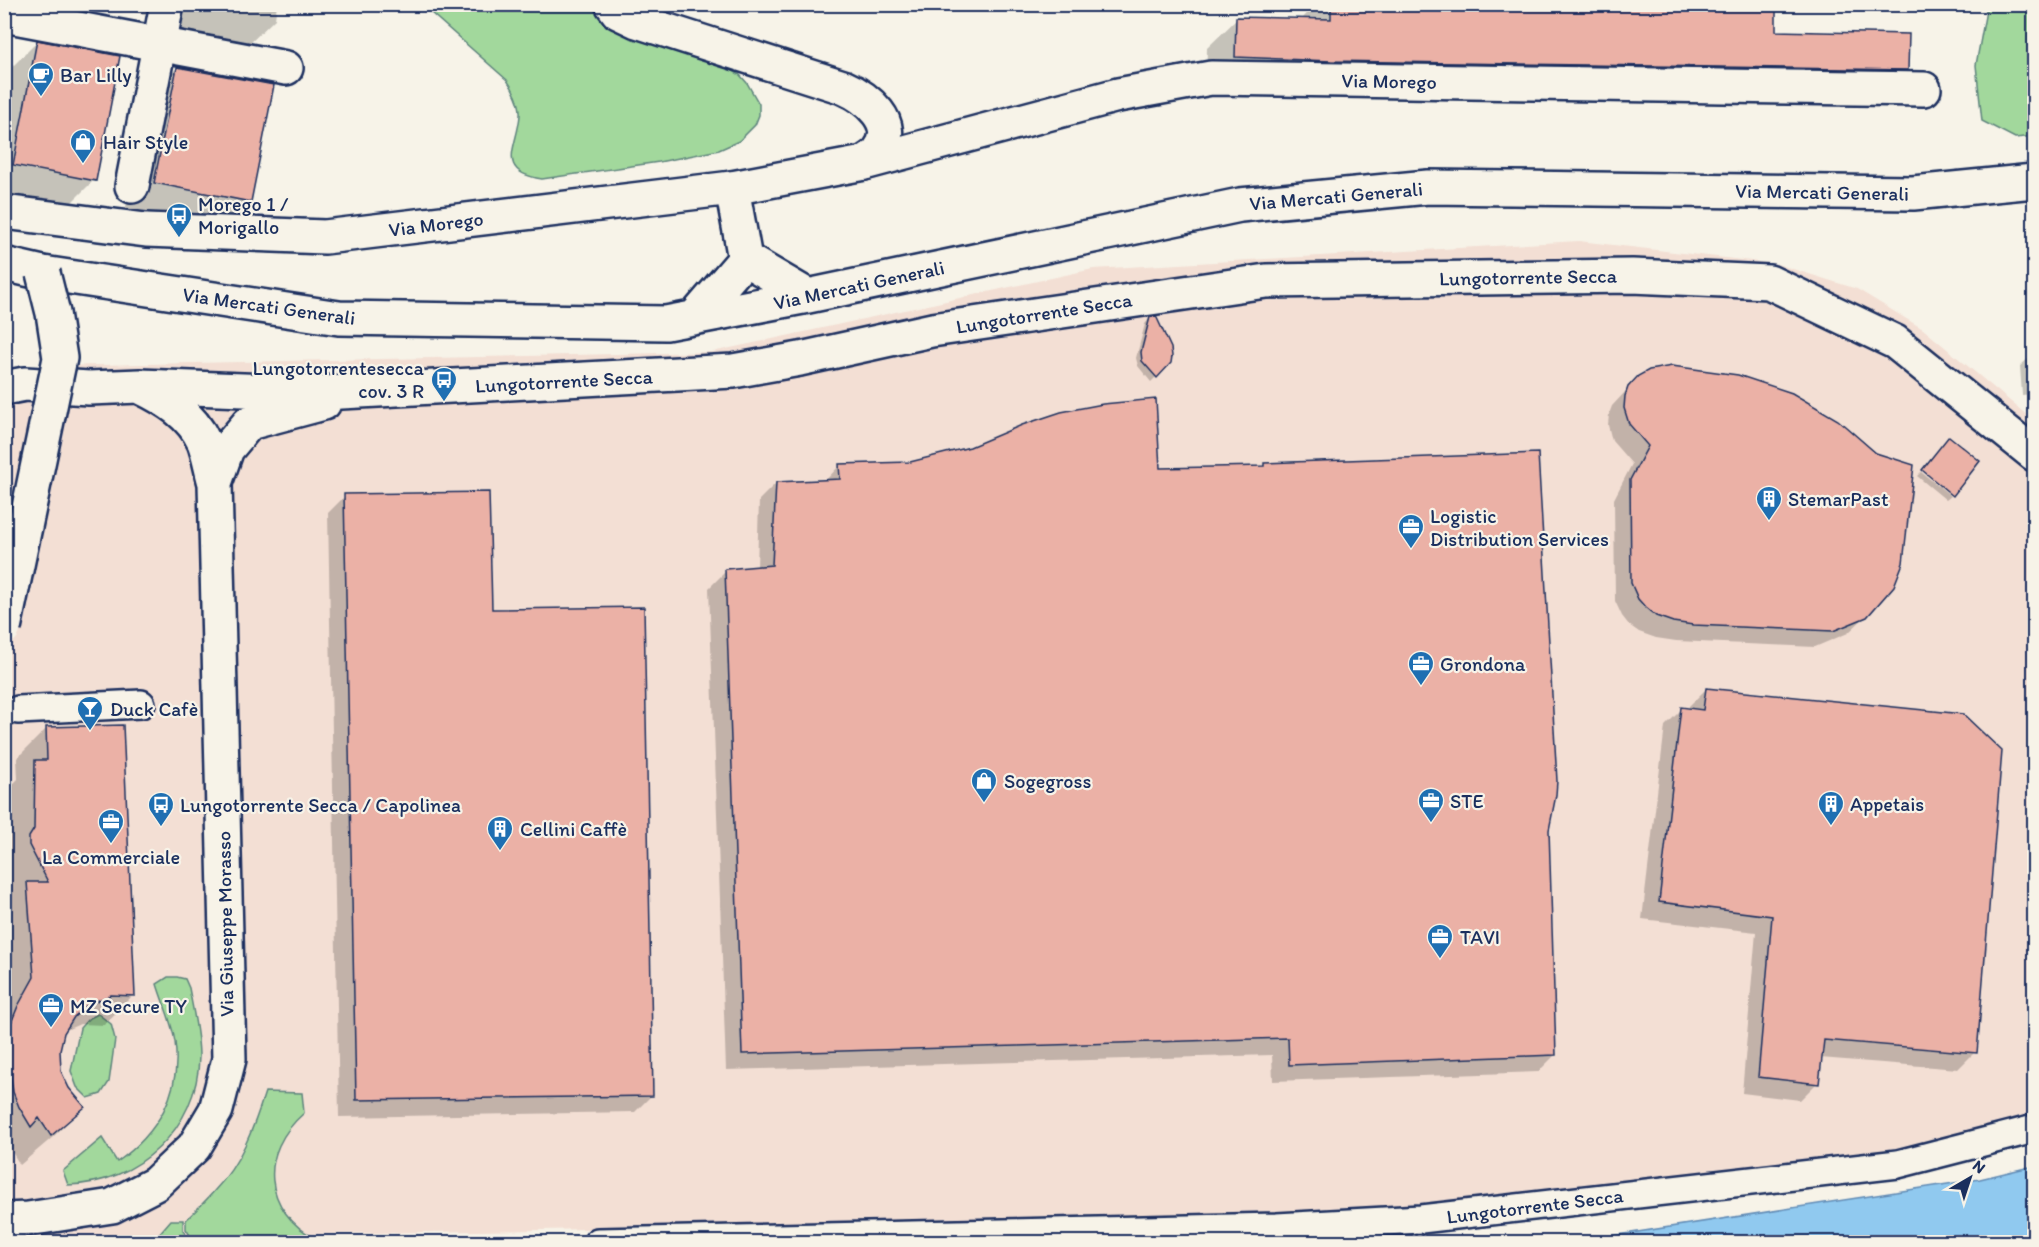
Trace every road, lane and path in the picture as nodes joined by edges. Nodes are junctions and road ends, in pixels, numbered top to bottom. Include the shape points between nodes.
1 (167, 4) edge
2 (612, 4) edge
3 (4, 15) edge
4 (159, 44) junction
5 (286, 68) dead end
6 (1924, 89) dead end
7 (864, 163) junction
8 (2034, 181) edge
9 (132, 186) dead end
10 (732, 188) junction
11 (4, 212) edge
12 (745, 260) junction
13 (4, 264) edge
14 (43, 273) junction
15 (808, 296) junction
16 (680, 320) junction
17 (140, 386) junction
18 (4, 388) edge
19 (370, 391) junction
20 (2034, 454) edge
21 (215, 483) junction
22 (4, 628) edge
23 (141, 704) dead end
24 (18, 710) dead end
25 (2034, 1129) edge
26 (4, 1221) edge
27 (598, 1242) edge

1 - 4 main road
2 - 7 main road via 618,12 637,21 858,93 876,110 885,128 879,152
3 - 4 main road
4 - 5 main road
4 - 9 main road
6 - 7 main road, Via Morego via 1210,78 1118,95
7 - 10 main road, Via Morego
8 - 15 main road, Via Mercati Generali via 1913,193 1428,187 1240,205
10 - 11 main road, Via Morego via 325,237 146,230
10 - 12 main road
12 - 15 main road
12 - 16 main road
13 - 14 main road, Via Mercati Generali
14 - 16 main road, Via Mercati Generali via 339,318
14 - 22 main road, bridge via 60,358
15 - 16 main road, Via Mercati Generali
17 - 18 main road, Lungotorrente Secca via 25,384
17 - 19 main road, Lungotorrente Secca via 323,393
17 - 21 main road, Via Giuseppe Morasso via 185,415 203,441
19 - 20 main road, Lungotorrente Secca via 733,371 932,330 1266,281 1632,276 1769,282 1895,342
19 - 21 main road, Via Giuseppe Morasso via 249,423 227,449
21 - 26 main road, Via Giuseppe Morasso via 228,1059 216,1110 194,1147 147,1189 112,1206
23 - 24 street
25 - 27 street, Lungotorrente Secca via 1898,1164 1421,1219 1277,1227

